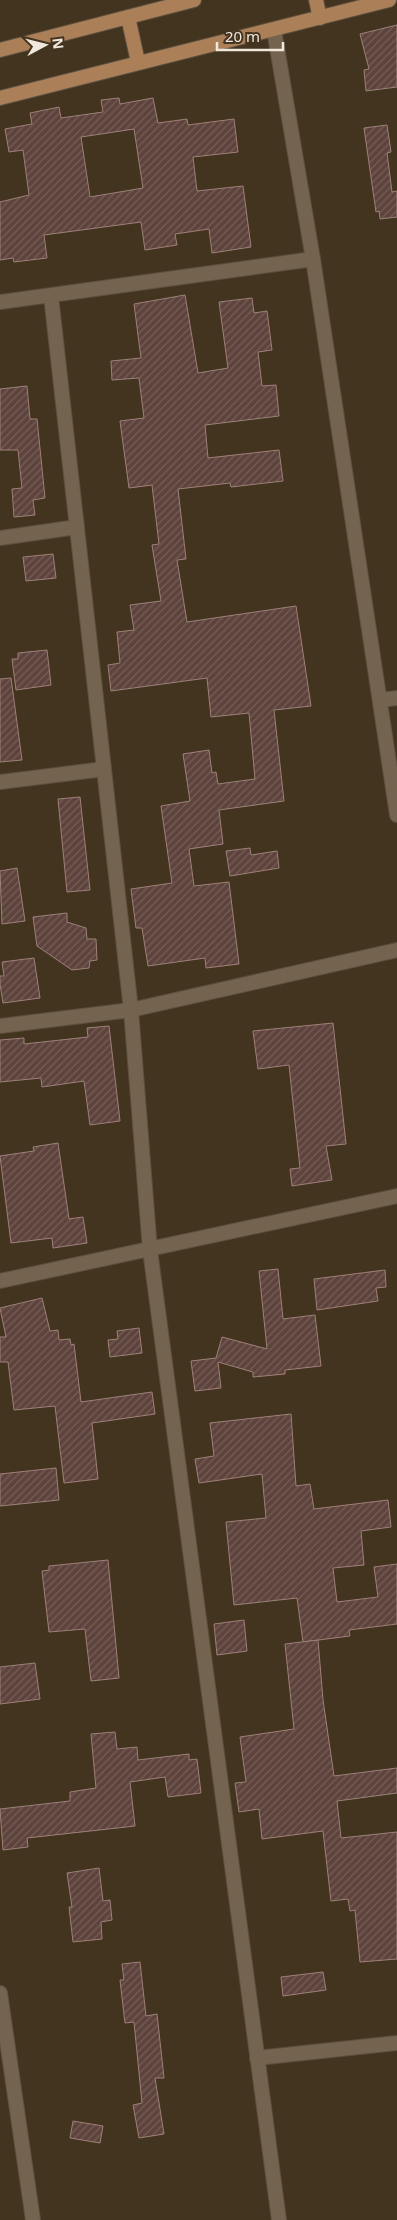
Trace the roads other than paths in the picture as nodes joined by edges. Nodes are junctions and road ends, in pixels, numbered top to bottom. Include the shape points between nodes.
1 (194, 0) edge
2 (316, 0) edge
3 (390, 0) edge
4 (128, 17) junction
5 (320, 18) junction
6 (274, 30) junction
7 (0, 50) edge
8 (138, 62) junction
9 (0, 98) edge
10 (312, 259) junction
11 (51, 296) junction
12 (0, 302) edge
13 (77, 527) junction
14 (0, 538) edge
15 (397, 698) edge
16 (381, 700) junction
17 (104, 769) junction
18 (0, 782) edge
19 (397, 815) edge
20 (397, 950) edge
21 (131, 1010) junction
22 (0, 1026) edge
23 (397, 1196) edge
24 (150, 1250) junction
25 (0, 1281) edge
26 (0, 1993) edge
27 (397, 2043) edge
28 (257, 2058) junction
29 (33, 2220) edge
30 (279, 2220) edge

1 - 4 main road
2 - 5 main road
3 - 5 main road
4 - 7 main road
4 - 8 main road
5 - 6 main road
6 - 8 main road
6 - 10 street
8 - 9 main road
10 - 11 street
10 - 16 street
11 - 12 street
11 - 13 street
13 - 14 street
13 - 17 street
15 - 16 street
16 - 19 street
17 - 18 street
17 - 21 street
20 - 21 street
21 - 22 street
21 - 24 street
23 - 24 street
24 - 25 street
24 - 28 street
26 - 29 street
27 - 28 street
28 - 30 street

